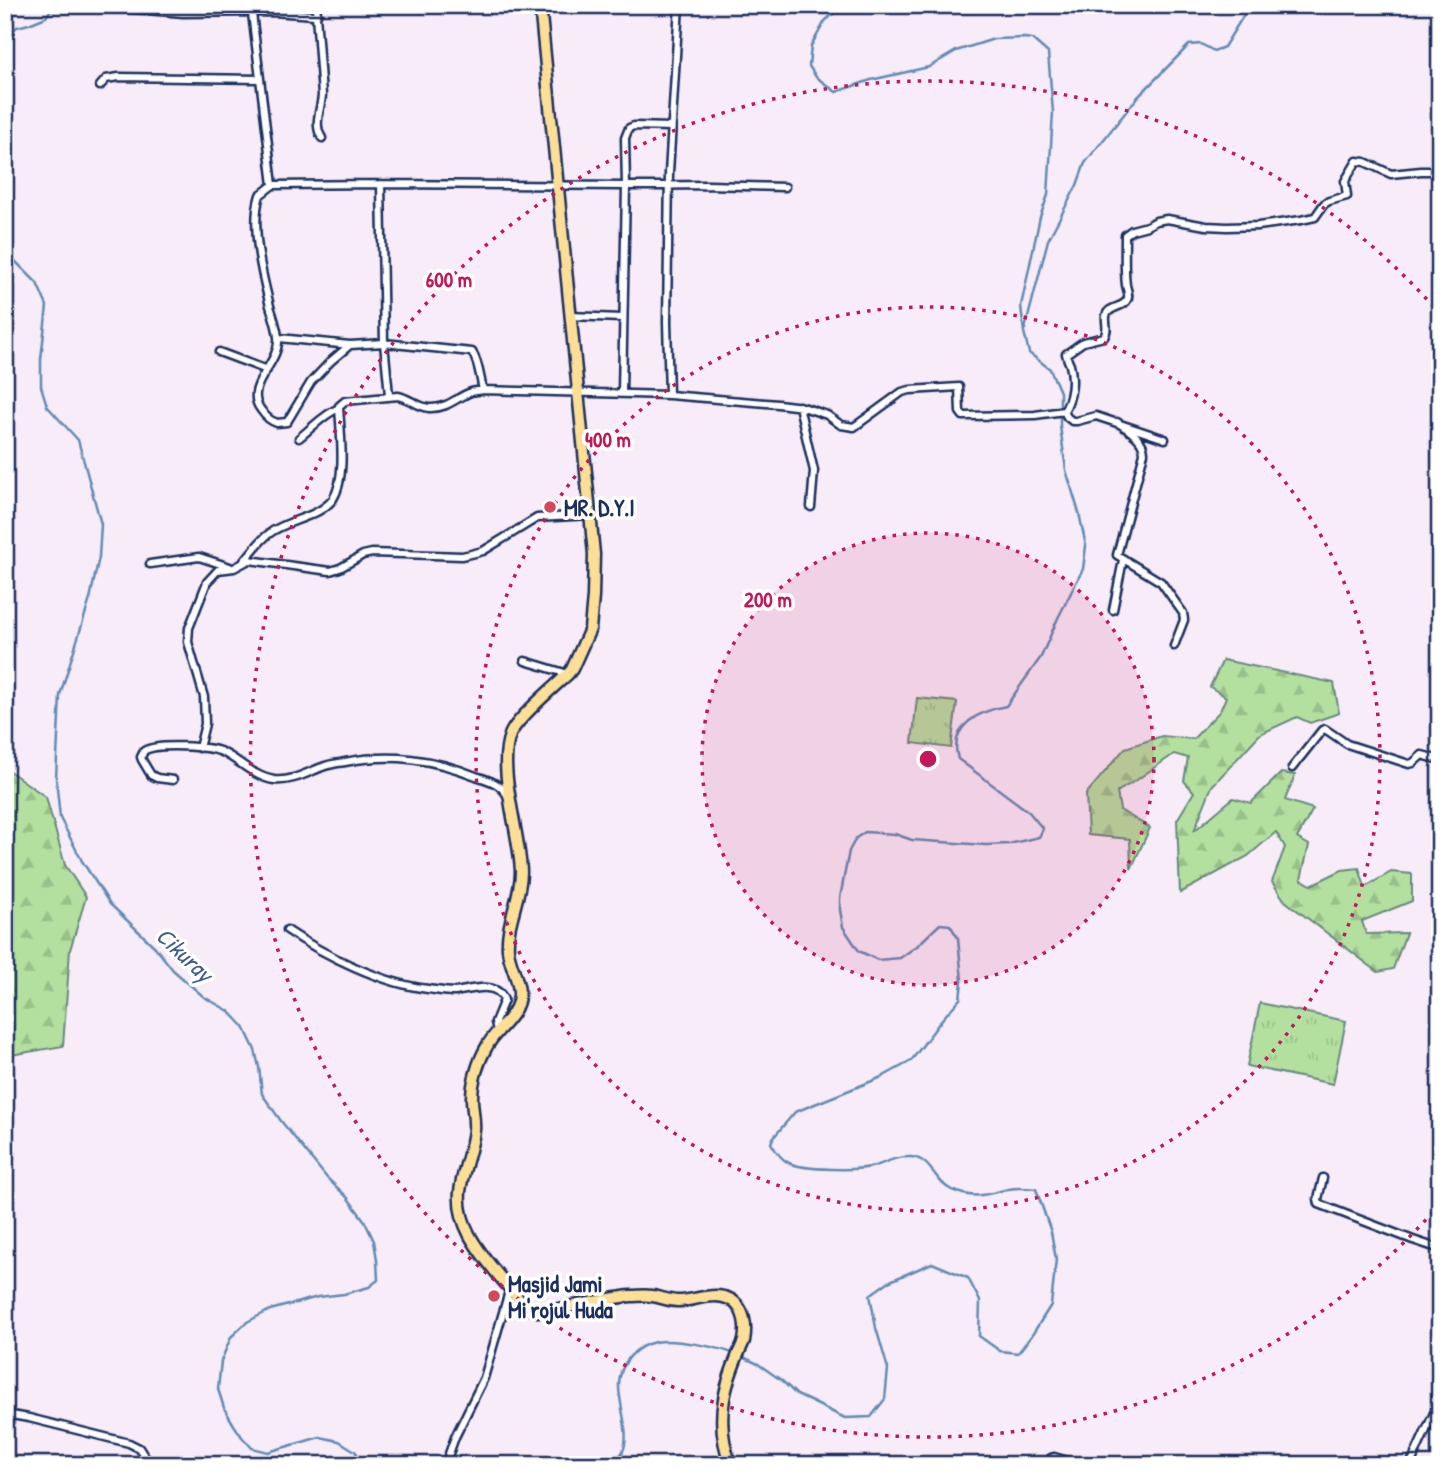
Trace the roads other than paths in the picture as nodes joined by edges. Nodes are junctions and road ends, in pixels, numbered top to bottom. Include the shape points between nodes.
1 (316, 5) edge
2 (540, 5) edge
3 (679, 5) edge
4 (122, 8) dead end
5 (252, 9) edge
6 (316, 15) junction
7 (260, 79) junction
8 (100, 86) dead end
9 (671, 127) junction
10 (322, 138) dead end
11 (1440, 172) edge
12 (381, 184) junction
13 (273, 185) junction
14 (669, 185) junction
15 (557, 186) junction
16 (625, 186) junction
17 (785, 187) dead end
18 (569, 316) junction
19 (622, 318) junction
20 (279, 338) junction
21 (383, 343) junction
22 (349, 345) junction
23 (219, 352) dead end
24 (267, 370) junction
25 (483, 390) junction
26 (578, 393) junction
27 (622, 393) junction
28 (669, 394) junction
29 (389, 396) junction
30 (799, 407) junction
31 (339, 408) junction
32 (1063, 411) junction
33 (1117, 422) junction
34 (299, 438) dead end
35 (1165, 439) dead end
36 (811, 507) dead end
37 (591, 515) junction
38 (244, 561) junction
39 (1123, 561) junction
40 (150, 564) dead end
41 (232, 568) junction
42 (1113, 610) dead end
43 (1174, 646) dead end
44 (526, 661) dead end
45 (568, 674) junction
46 (199, 748) junction
47 (1440, 760) edge
48 (1292, 768) dead end
49 (173, 780) dead end
50 (511, 802) junction
51 (287, 930) dead end
52 (497, 1031) junction
53 (1323, 1178) dead end
54 (1440, 1249) edge
55 (510, 1288) junction
56 (1440, 1399) edge
57 (5, 1414) edge
58 (150, 1465) edge
59 (445, 1465) edge
60 (730, 1465) edge
61 (1050, 1465) edge
62 (1082, 1465) edge
63 (1410, 1465) edge

1 - 6 street
2 - 15 main road
3 - 9 street
4 - 5 street via 183,13
5 - 6 street
5 - 7 street
6 - 10 street via 322,95 317,121
7 - 8 street via 119,76
7 - 13 street
9 - 14 street
9 - 16 street via 629,128
11 - 32 street via 1391,174 1357,161 1345,181 1347,196 1324,204 1312,218 1227,227 1167,219 1132,230 1125,235 1124,250 1129,297 1109,311 1104,337 1083,342 1066,354 1072,390
12 - 13 street
12 - 15 street
12 - 21 street
13 - 20 street via 260,195 256,211 260,261
14 - 16 street
14 - 17 street
14 - 28 street
15 - 16 street
15 - 18 main road
16 - 19 street
18 - 19 street
18 - 26 main road
19 - 27 street
20 - 22 street
20 - 24 street
21 - 22 street
21 - 25 street via 472,352
21 - 29 street
22 - 24 street via 311,382 283,424 270,420 255,400
23 - 24 street
25 - 26 street
25 - 29 street via 434,408 403,396
26 - 27 street
26 - 37 main road
27 - 28 street
28 - 30 street
29 - 31 street via 345,401
30 - 32 street via 854,427 902,391 959,387 963,416
30 - 36 street via 814,471
31 - 34 street
31 - 38 street via 342,453 332,499 322,509 272,531
32 - 33 street via 1072,421 1096,416
33 - 35 street
33 - 39 street via 1144,446 1117,553
37 - 38 street via 537,518 483,551 462,556 372,553 324,571
37 - 45 main road via 590,629
38 - 41 street
39 - 42 street
39 - 43 street via 1161,582 1184,613
40 - 41 street via 199,557
41 - 46 street via 211,576 188,632 204,697 205,724
44 - 45 street
45 - 50 main road via 510,734 506,761
46 - 49 street via 144,751 142,760 151,775
46 - 50 street via 222,752 274,780 347,761 416,758 499,785
47 - 48 street via 1422,755 1409,764 1347,744 1325,729
50 - 52 main road via 521,876 508,947 519,999 514,1014
51 - 52 street via 383,978 453,992 493,989 504,1000 495,1022
52 - 55 main road via 477,1068 473,1144 460,1192 464,1224 479,1251
53 - 54 street via 1320,1204
55 - 59 street via 484,1378
55 - 60 main road via 526,1306 544,1311 627,1296 733,1300 746,1324 723,1400 723,1437
56 - 63 street
57 - 58 street via 129,1443 139,1448
61 - 62 street via 1054,1457

